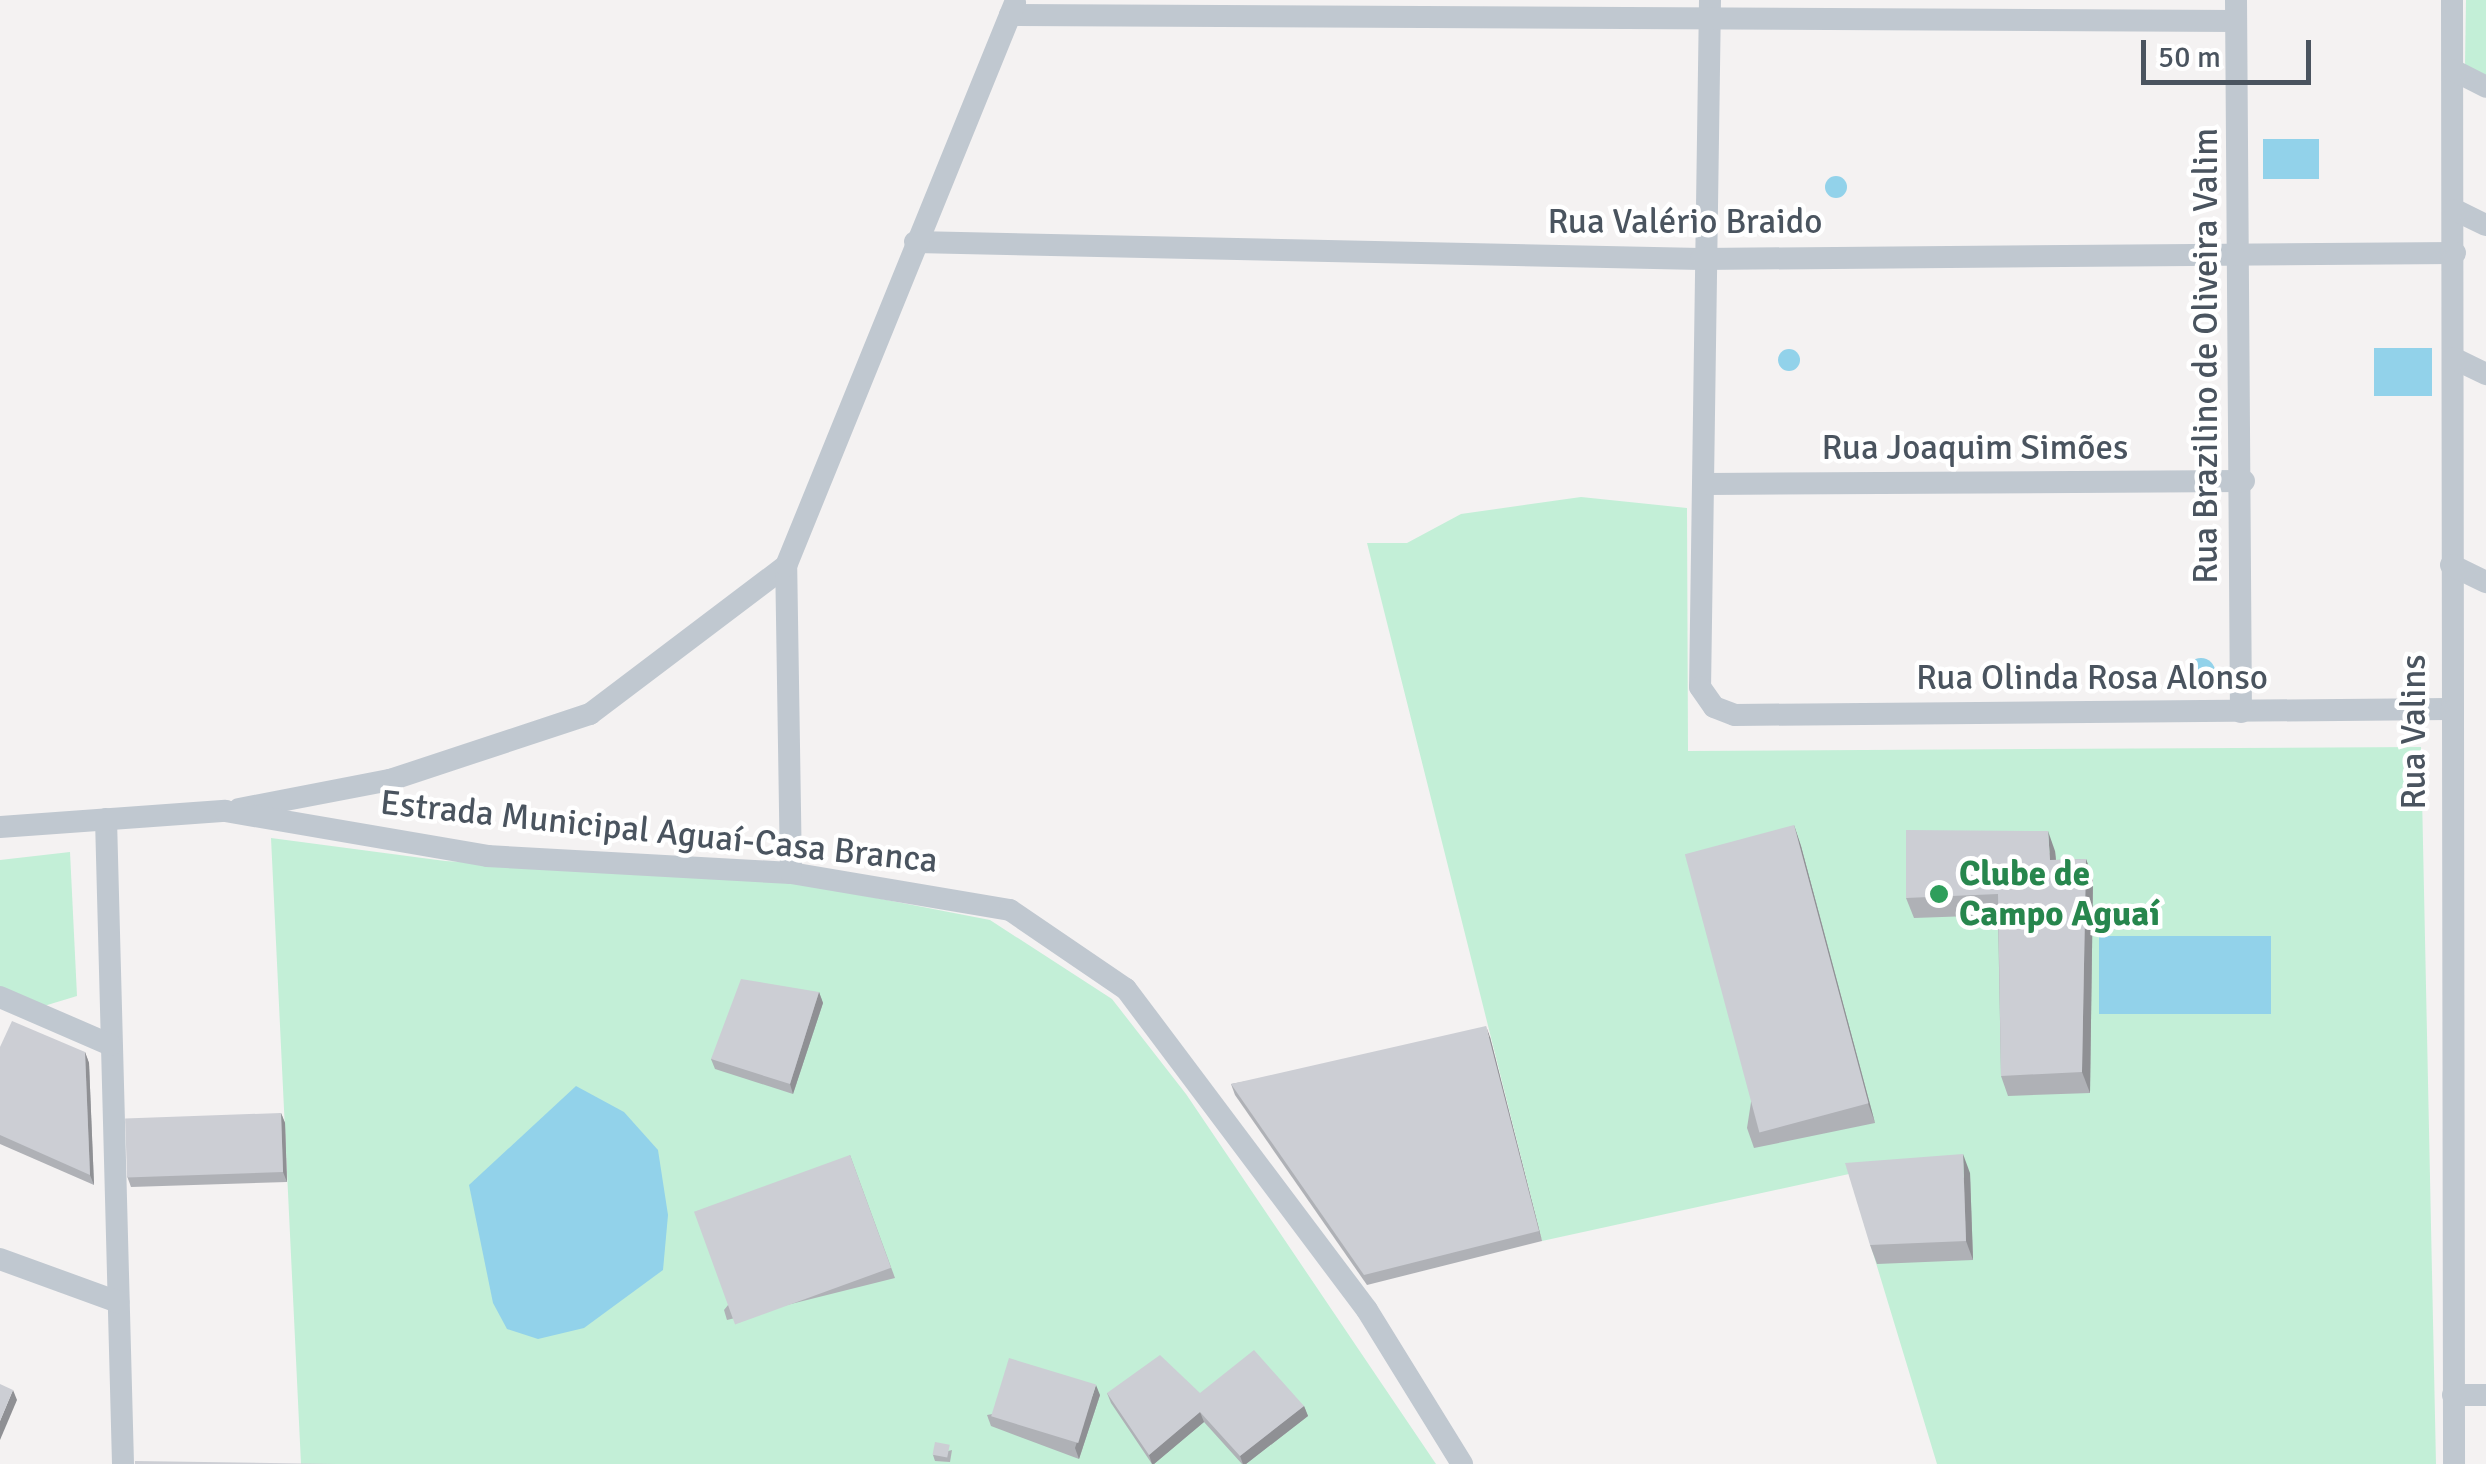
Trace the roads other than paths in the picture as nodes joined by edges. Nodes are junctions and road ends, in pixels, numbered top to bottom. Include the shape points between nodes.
1 (1710, 0) edge
2 (2452, 0) edge
3 (1013, 7) edge
4 (2236, 11) edge
5 (1710, 25) junction
6 (2454, 70) junction
7 (2486, 87) edge
8 (2455, 210) junction
9 (2486, 225) edge
10 (916, 242) junction
11 (2455, 253) junction
12 (2244, 254) junction
13 (1700, 259) junction
14 (2453, 358) junction
15 (2486, 374) edge
16 (2244, 481) junction
17 (1706, 484) junction
18 (2451, 565) junction
19 (786, 566) junction
20 (2486, 582) edge
21 (2448, 709) junction
22 (2241, 712) junction
23 (226, 811) junction
24 (106, 819) junction
25 (0, 827) edge
26 (790, 873) junction
27 (0, 997) edge
28 (111, 1045) junction
29 (0, 1258) edge
30 (118, 1302) junction
31 (2453, 1395) junction
32 (2486, 1395) edge
33 (123, 1464) edge
34 (1462, 1464) edge
35 (2454, 1464) edge

1 - 5 street
2 - 6 street, Rua Valins
3 - 5 street
3 - 10 street
4 - 5 street
4 - 12 street, Rua Brazilino de Oliveira Valim
5 - 13 street
6 - 7 street
6 - 8 street, Rua Valins
8 - 9 street
8 - 11 street, Rua Valins
10 - 13 street, Rua Valério Braido
10 - 19 street
11 - 12 street, Rua Valério Braido
11 - 14 street, Rua Valins
12 - 13 street, Rua Valério Braido
12 - 16 street, Rua Brazilino de Oliveira Valim
13 - 17 street
14 - 15 street
14 - 18 street, Rua Valins
16 - 17 street, Rua Joaquim Simões
16 - 22 street, Rua Brazilino de Oliveira Valim
17 - 22 street, Rua Olinda Rosa Alonso via 1700,686 1714,707 1736,715
18 - 20 street
18 - 21 street, Rua Valins
19 - 23 street via 590,714 390,780
19 - 26 street
21 - 22 street, Rua Olinda Rosa Alonso
21 - 31 street, Rua Valins
23 - 24 street, Estrada Municipal Aguaí-Casa Branca
23 - 26 street, Estrada Municipal Aguaí-Casa Branca via 487,856
24 - 25 street, Estrada Municipal Aguaí-Casa Branca
24 - 28 street
26 - 34 street, Estrada Municipal Aguaí-Casa Branca via 1010,910 1126,989 1367,1310
27 - 28 street
28 - 30 street
29 - 30 street
30 - 33 street
31 - 32 street
31 - 35 street, Rua Valins

